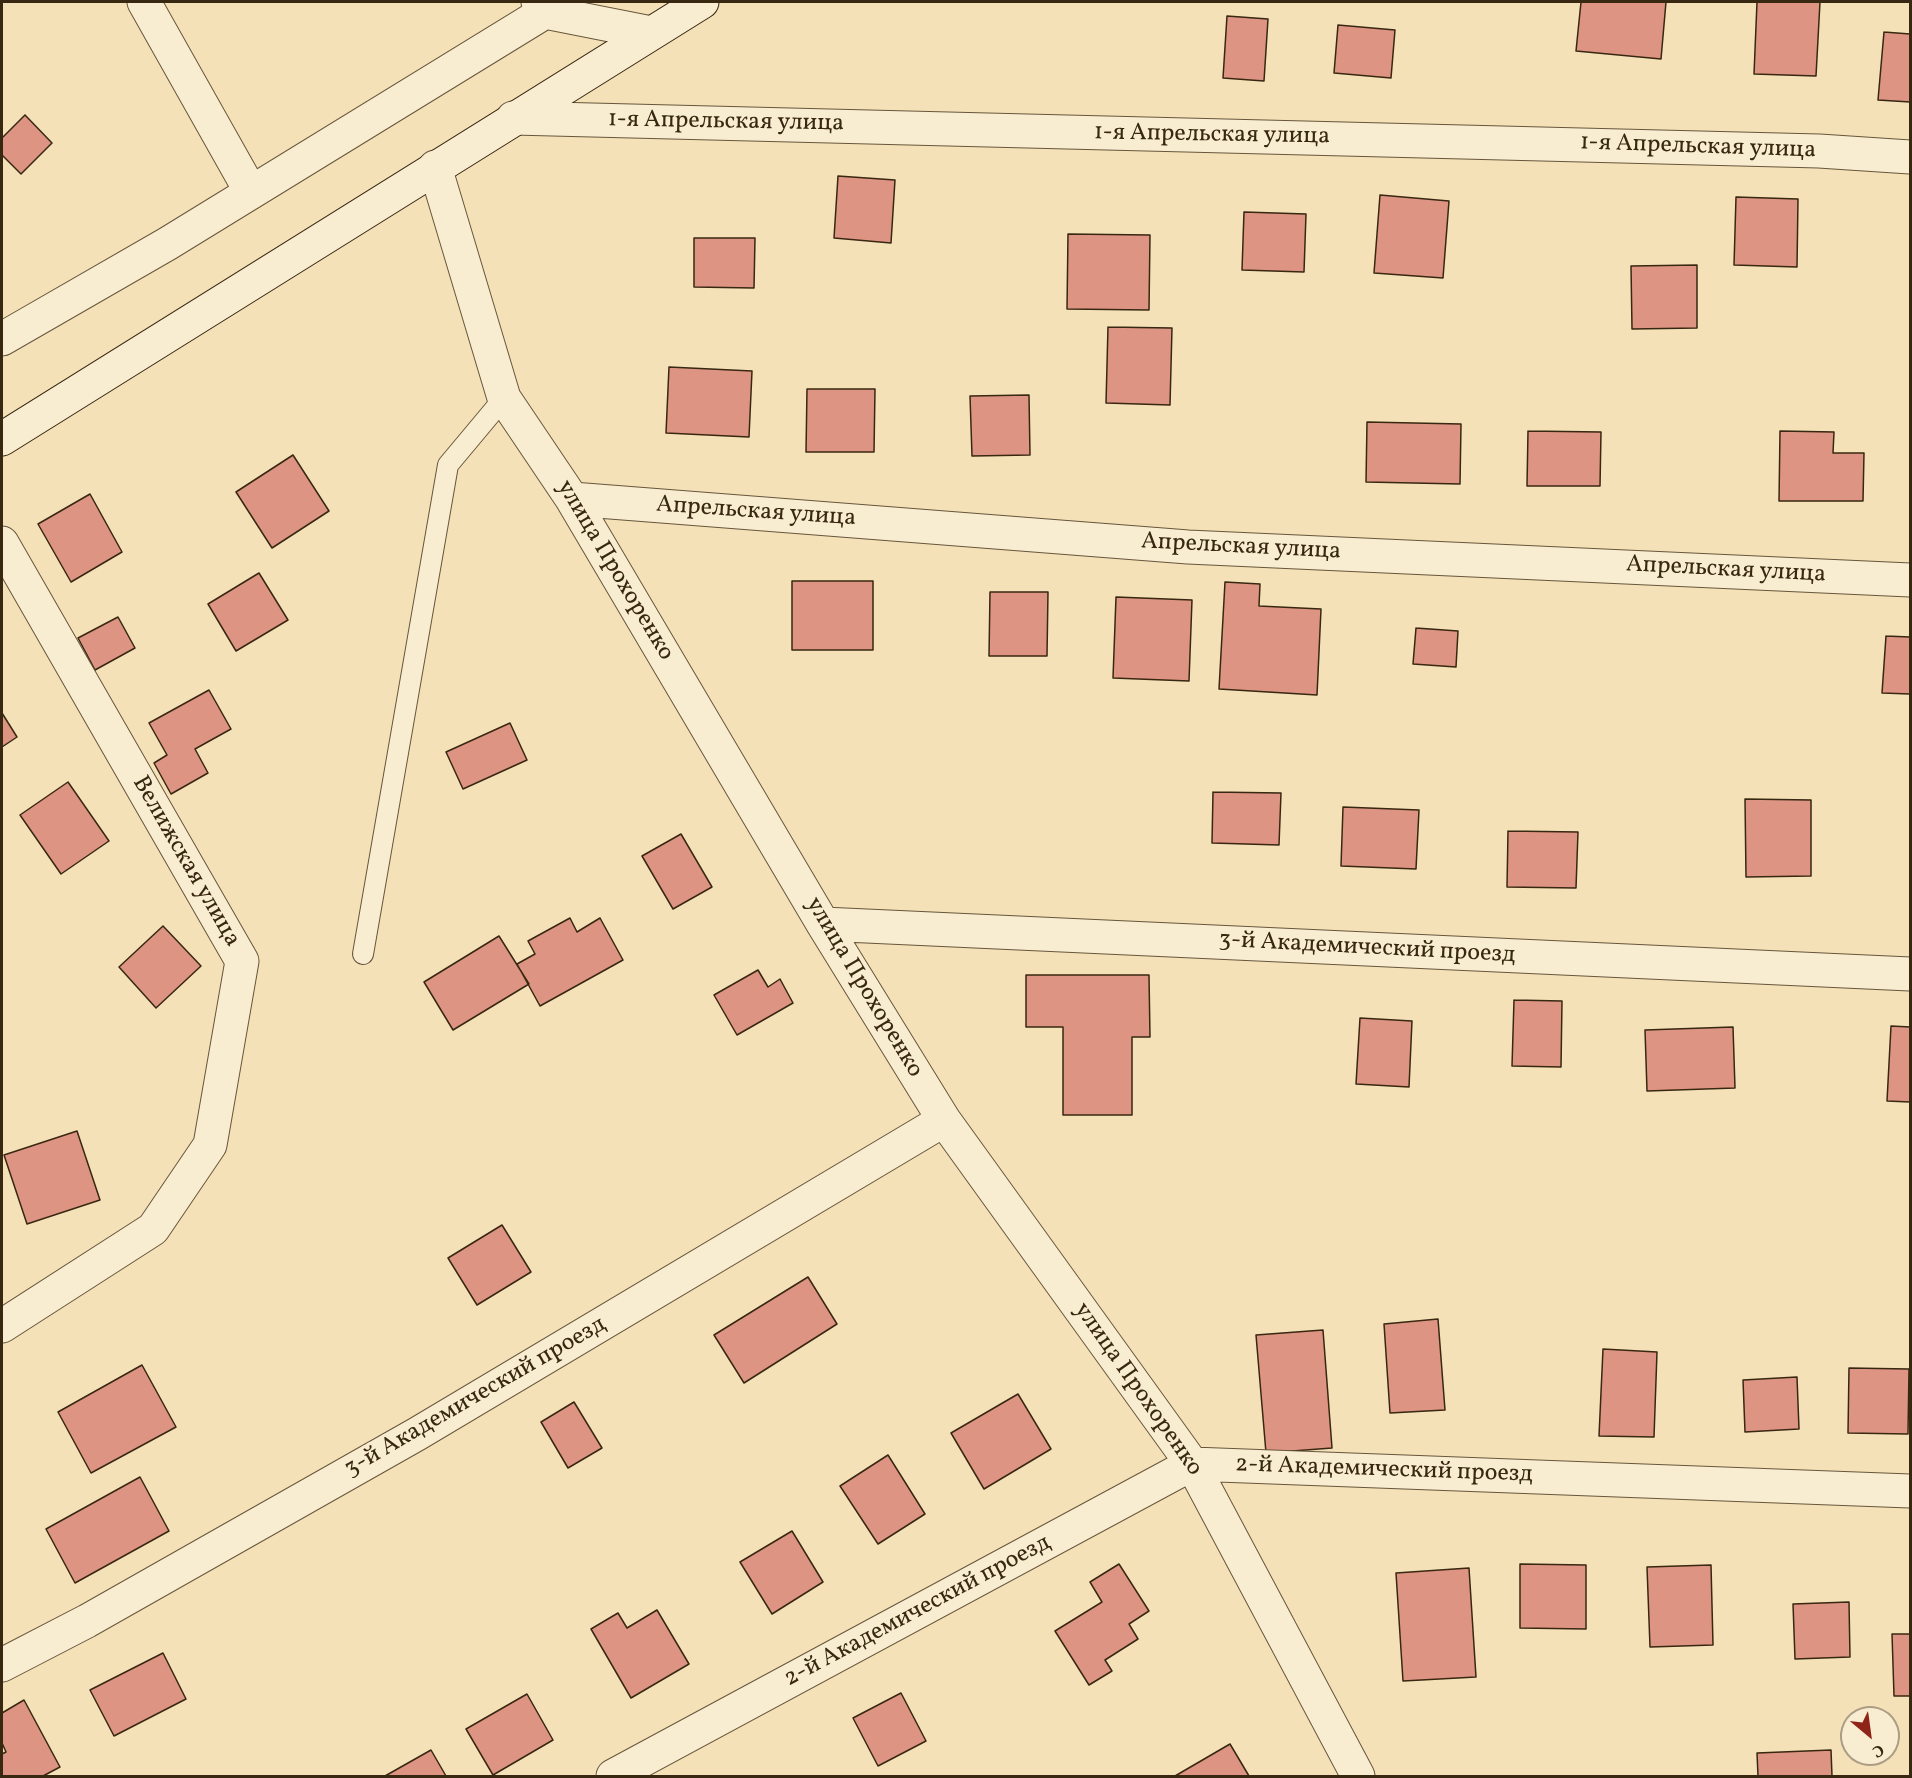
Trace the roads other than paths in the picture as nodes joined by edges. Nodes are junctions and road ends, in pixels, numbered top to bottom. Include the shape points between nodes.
1 (144, 2) edge
2 (702, 2) edge
3 (542, 7) edge
4 (651, 33) junction
5 (513, 118) junction
6 (1911, 157) edge
7 (435, 167) junction
8 (250, 192) junction
9 (2, 339) edge
10 (504, 398) junction
11 (2, 439) edge
12 (572, 499) junction
13 (2, 543) edge
14 (1911, 580) edge
15 (823, 924) junction
16 (363, 954) dead end
17 (1911, 974) edge
18 (944, 1120) junction
19 (2, 1326) edge
20 (1192, 1464) junction
21 (1911, 1491) edge
22 (2, 1665) edge
23 (613, 1776) edge
24 (1358, 1776) edge

1 - 8 street
2 - 4 street
3 - 4 street
3 - 8 street
4 - 5 street
5 - 6 street, 1-я Апрельская улица via 1819,151
5 - 7 street
7 - 10 street, улица Прохоренко
7 - 11 street
8 - 9 street
10 - 12 street, улица Прохоренко
10 - 16 lane via 448,465
12 - 14 street, Апрельская улица via 1188,546
12 - 15 street, улица Прохоренко
13 - 19 street, Велижская улица via 242,961 210,1145 153,1229
15 - 17 street, 3-й Академический проезд
15 - 18 street, улица Прохоренко
18 - 20 street, улица Прохоренко
18 - 22 street, 3-й Академический проезд via 417,1434
20 - 21 street, 2-й Академический проезд
20 - 23 street, 2-й Академический проезд
20 - 24 street, улица Прохоренко

